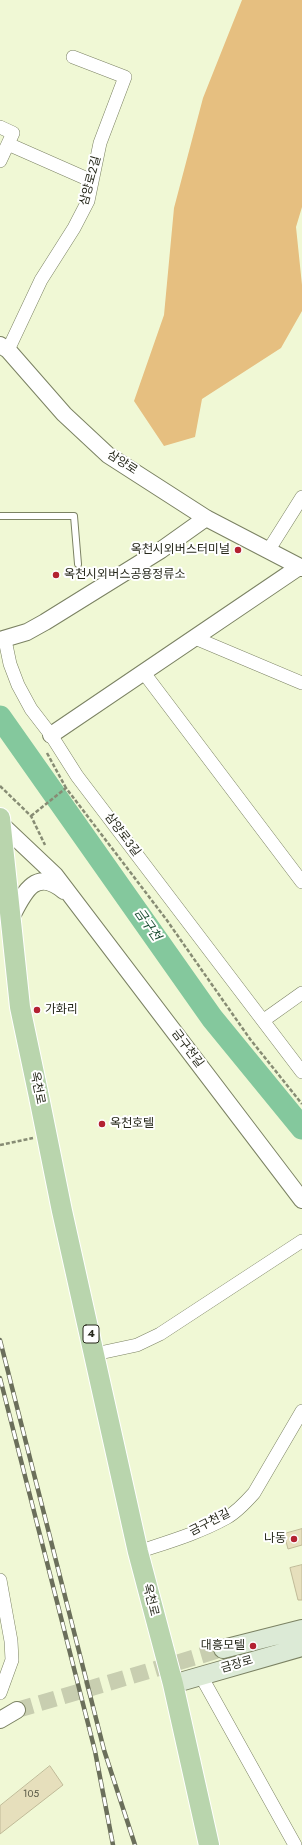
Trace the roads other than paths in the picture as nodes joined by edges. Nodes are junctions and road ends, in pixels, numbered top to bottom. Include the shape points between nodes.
1 (74, 57) dead end
2 (0, 127) edge
3 (8, 144) junction
4 (0, 160) edge
5 (92, 181) junction
6 (4, 347) edge
7 (302, 496) edge
8 (0, 516) edge
9 (206, 518) junction
10 (268, 551) junction
11 (78, 564) dead end
12 (300, 568) edge
13 (195, 638) junction
14 (2, 640) edge
15 (144, 673) junction
16 (302, 683) edge
17 (51, 735) junction
18 (0, 818) edge
19 (0, 824) edge
20 (302, 882) edge
21 (72, 897) junction
22 (10, 920) junction
23 (302, 993) edge
24 (264, 1020) junction
25 (302, 1072) edge
26 (302, 1200) edge
27 (302, 1241) edge
28 (95, 1354) junction
29 (302, 1411) edge
30 (138, 1552) junction
31 (0, 1580) edge
32 (302, 1629) edge
33 (6, 1640) edge
34 (302, 1647) edge
35 (223, 1649) tunnel mouth
36 (202, 1676) junction
37 (173, 1684) junction
38 (0, 1693) edge
39 (17, 1710) tunnel mouth
40 (0, 1720) edge
41 (209, 1845) edge
42 (295, 1845) edge

1 - 5 street, 삼양로2길 via 125,78 100,143
2 - 3 street via 13,133
3 - 4 street
3 - 5 street
5 - 6 street, 삼양로2길 via 88,201 74,228 41,280
6 - 9 street, 삼양로 via 64,414 108,455
7 - 10 street
8 - 11 lane via 74,516
9 - 10 street, 삼양로
9 - 14 street via 161,550 45,622 27,632
10 - 12 street, 삼양로
12 - 13 street
13 - 15 street
13 - 16 street
14 - 17 street, 삼양로3길 via 18,685 31,709
15 - 17 street
15 - 20 street
17 - 24 street, 삼양로3길 via 77,776
18 - 19 main road, 옥천로 / 4
19 - 21 street via 51,870
19 - 22 main road, 옥천로 / 4
21 - 22 street via 55,883 36,882 28,890
21 - 26 street, 금구천길
22 - 28 main road, 옥천로 / 4 via 20,1007
23 - 24 street
24 - 25 street, 삼양로3길
27 - 28 street via 160,1334 137,1345
28 - 30 main road, 옥천로 / 4
29 - 30 street, 금구천길 via 254,1493 244,1504 209,1526
30 - 37 main road, 옥천로 / 4
31 - 33 street
32 - 35 main road
33 - 38 street via 12,1660
34 - 36 main road, 금장로
36 - 37 main road, 금장로
36 - 42 street
37 - 41 main road, 옥천로 / 4
39 - 40 street

